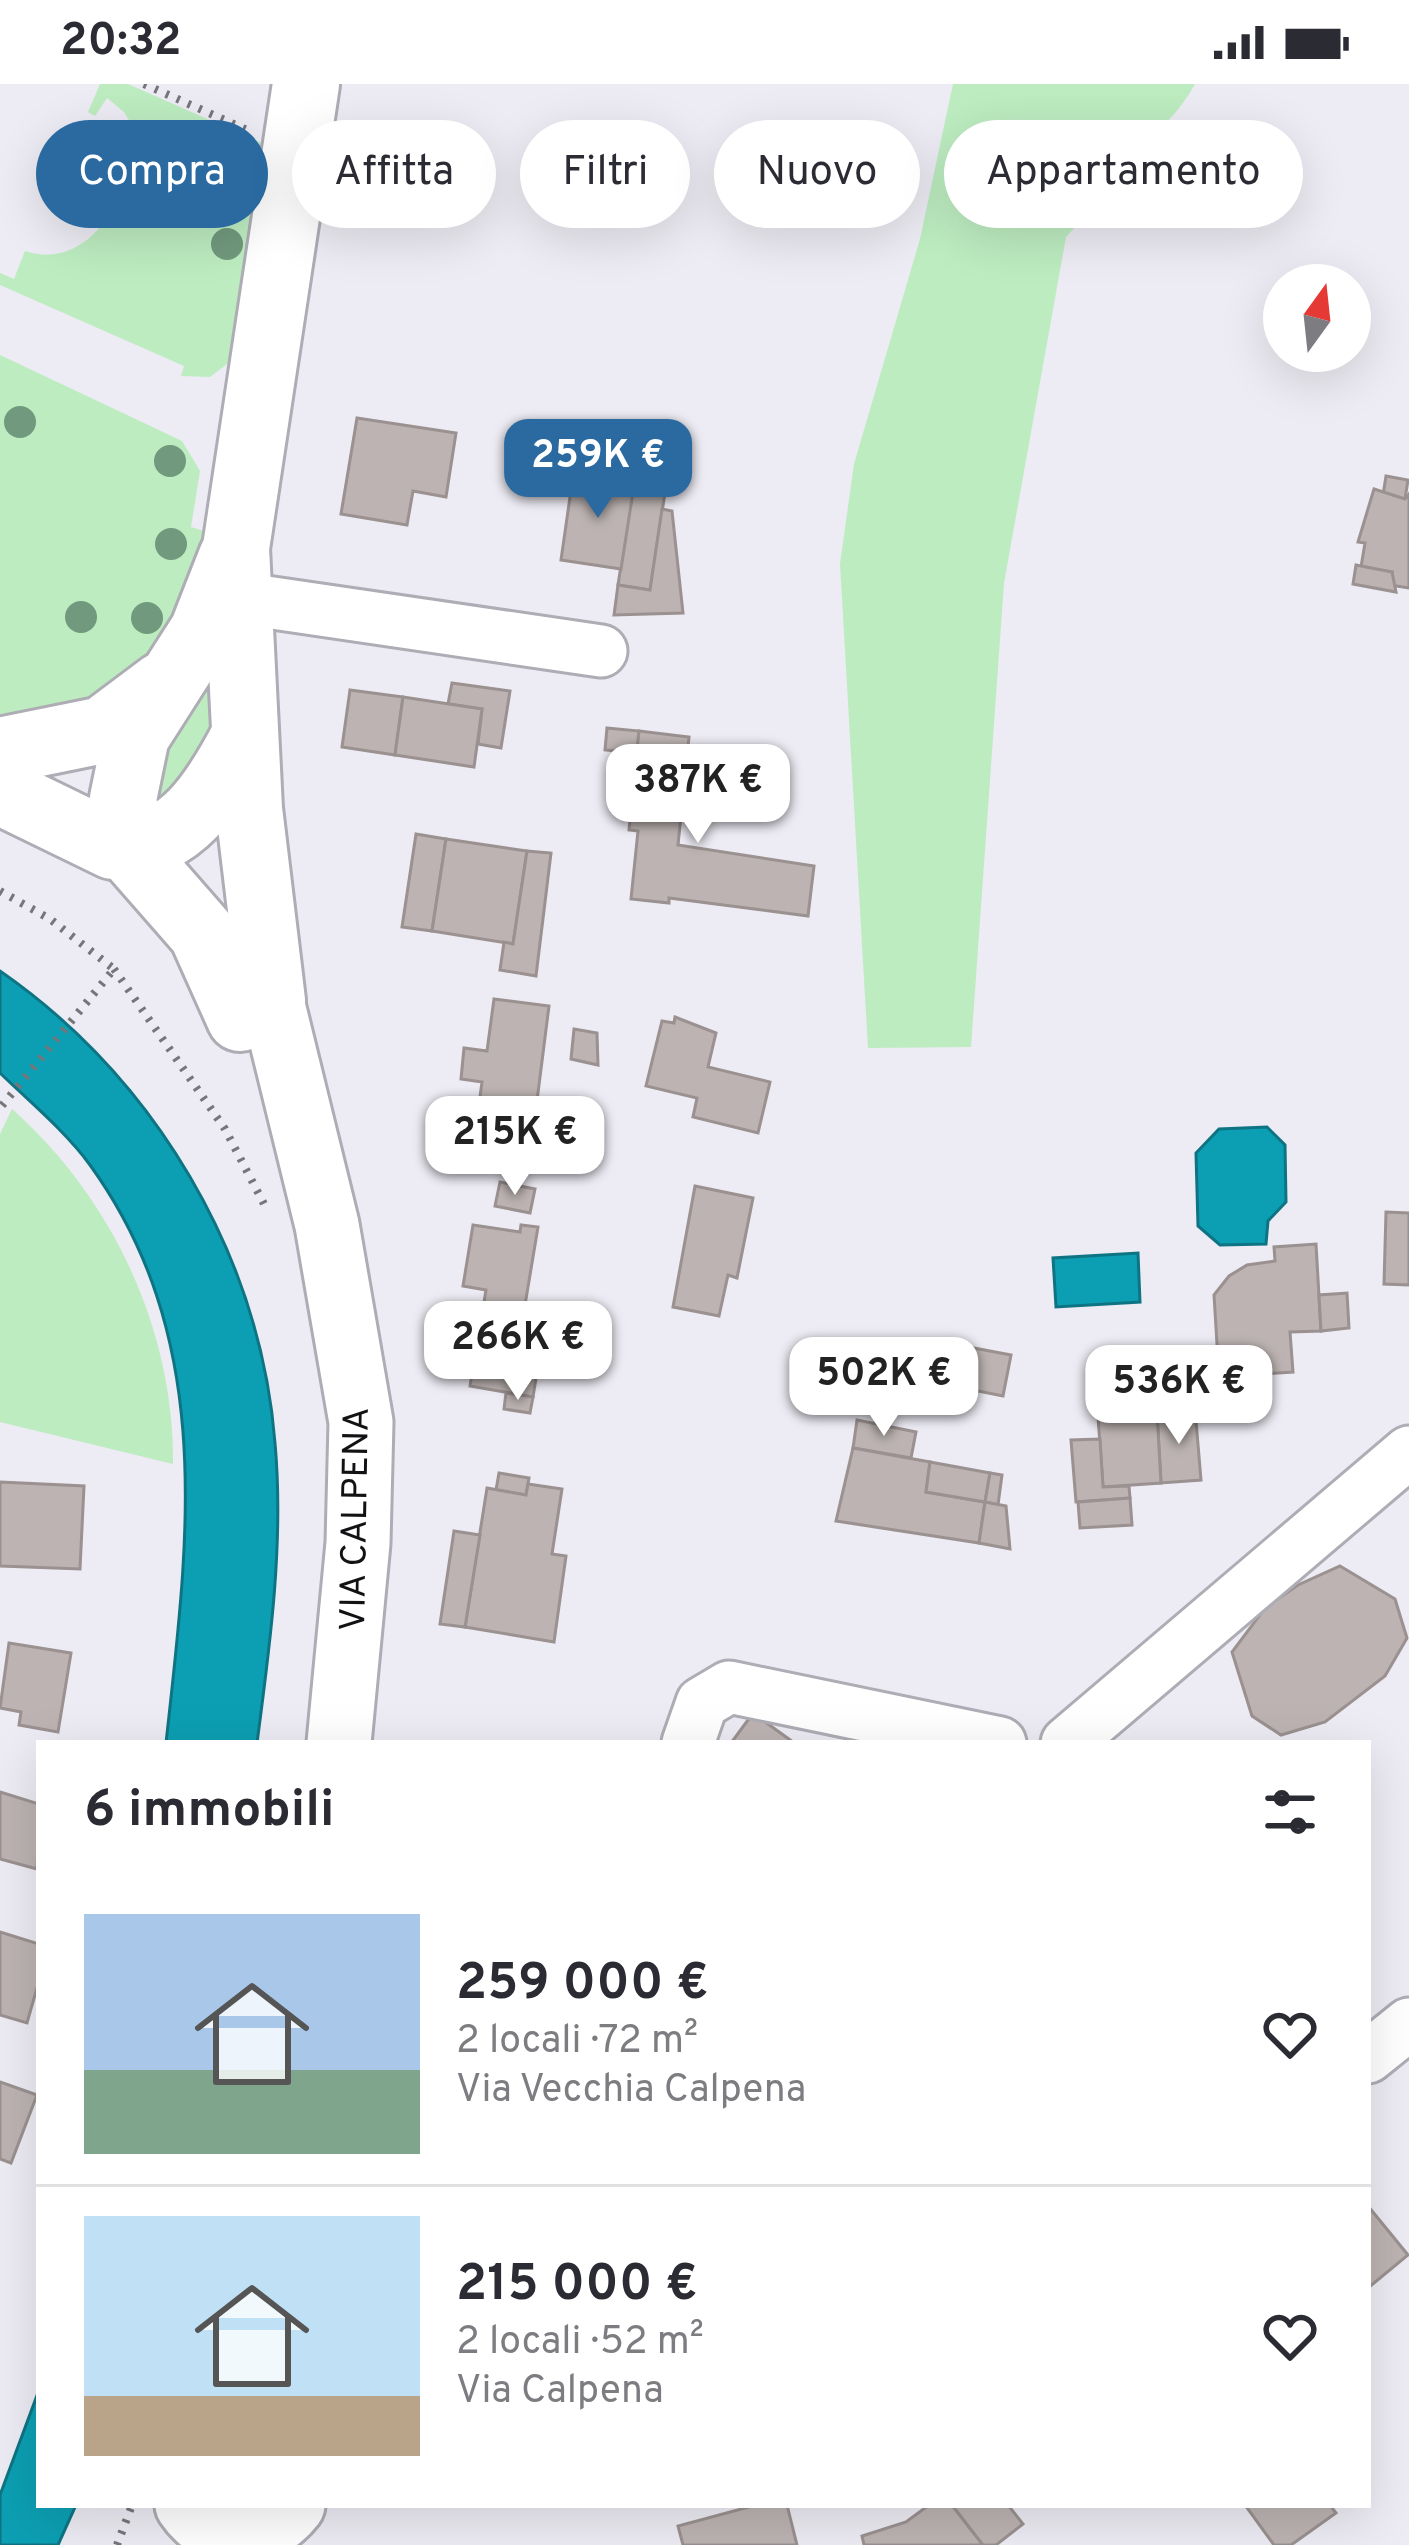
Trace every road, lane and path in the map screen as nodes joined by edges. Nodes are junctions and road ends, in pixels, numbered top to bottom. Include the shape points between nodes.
1 (144, 84) edge
2 (306, 84) edge
3 (225, 120) edge
4 (238, 573) junction
5 (601, 651) dead end
6 (165, 683) junction
7 (245, 735) junction
8 (0, 752) edge
9 (0, 766) edge
10 (0, 791) edge
11 (0, 813) edge
12 (136, 838) junction
13 (0, 891) edge
14 (113, 969) junction
15 (256, 1010) junction
16 (0, 1108) edge
17 (297, 1219) junction
18 (1409, 1452) edge
19 (339, 1740) edge
20 (689, 1740) edge
21 (985, 1740) edge
22 (1071, 1740) edge
23 (1409, 2024) edge
24 (1371, 2055) edge
25 (131, 2508) edge
26 (117, 2545) edge

1 - 3 path
2 - 4 main road
4 - 5 street
4 - 6 main road
4 - 7 main road
6 - 8 main road via 103,730
6 - 12 main road via 126,769
7 - 12 main road via 209,796
7 - 15 main road
9 - 12 street
10 - 12 main road via 113,846
11 - 15 street, VIA CALPENA via 119,875
12 - 15 main road
13 - 14 path
14 - 16 path
14 - 17 path
15 - 17 street, VIA CALPENA
17 - 19 street, VIA CALPENA via 361,1422
18 - 22 street
20 - 21 street via 702,1702 729,1687
23 - 24 street
25 - 26 path

